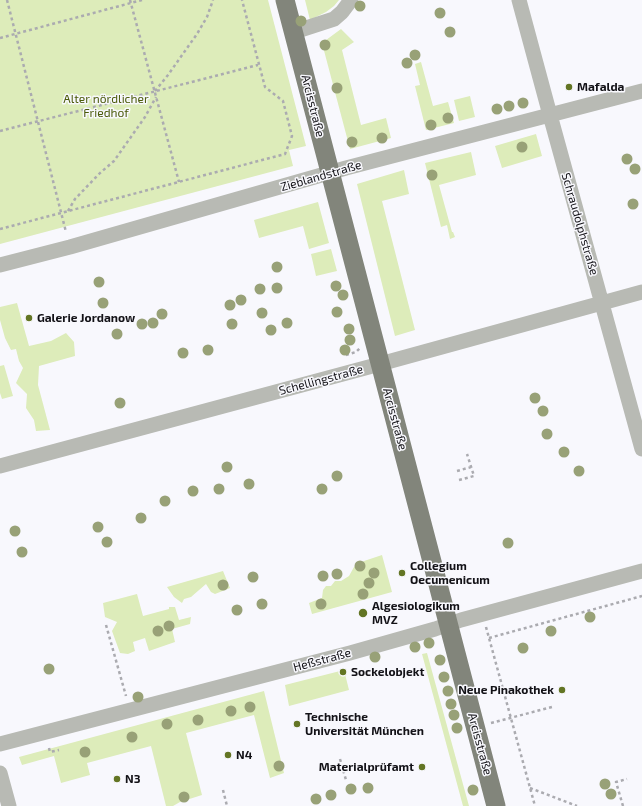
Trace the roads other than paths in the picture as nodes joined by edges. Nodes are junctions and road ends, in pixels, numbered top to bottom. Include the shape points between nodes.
1 (285, 0) edge
2 (350, 0) edge
3 (519, 0) edge
4 (294, 32) junction
5 (642, 91) edge
6 (550, 115) junction
7 (330, 173) junction
8 (0, 265) edge
9 (642, 292) edge
10 (602, 302) junction
11 (380, 364) junction
12 (642, 448) edge
13 (0, 466) edge
14 (642, 571) edge
15 (449, 625) junction
16 (0, 744) edge
17 (0, 773) edge
18 (9, 806) edge
19 (496, 806) edge

1 - 4 main road, Arcisstraße
2 - 4 street via 334,19
3 - 6 street, Schraudolphstraße
4 - 7 main road, Arcisstraße
5 - 6 street, Zieblandstraße
6 - 7 street, Zieblandstraße
6 - 10 street, Schraudolphstraße
7 - 8 street, Zieblandstraße
7 - 11 main road, Arcisstraße
9 - 10 street, Schellingstraße
10 - 11 street, Schellingstraße
10 - 12 street, Schraudolphstraße
11 - 13 street, Schellingstraße
11 - 15 main road, Arcisstraße
14 - 15 street, Heßstraße
15 - 16 street, Heßstraße
15 - 19 main road, Arcisstraße
17 - 18 street

